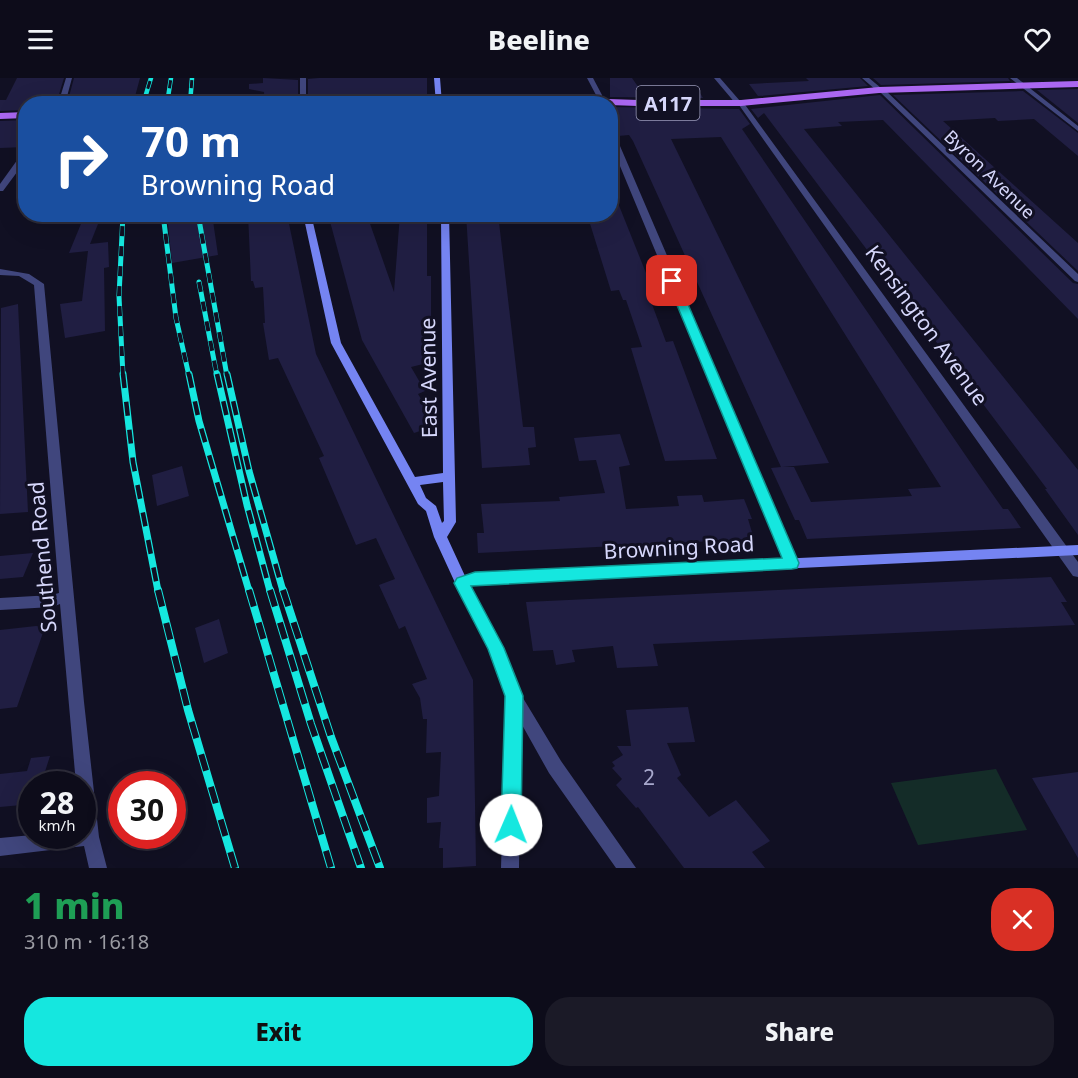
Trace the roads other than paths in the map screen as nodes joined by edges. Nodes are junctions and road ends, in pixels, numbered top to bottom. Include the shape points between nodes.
1 (69, 78) edge
2 (303, 78) edge
3 (437, 78) edge
4 (590, 78) edge
5 (717, 78) edge
6 (865, 78) edge
7 (1018, 81) edge
8 (1078, 84) edge
9 (880, 90) junction
10 (63, 96) edge
11 (303, 96) edge
12 (438, 96) edge
13 (599, 96) edge
14 (618, 102) edge
15 (739, 103) junction
16 (18, 116) edge
17 (0, 117) edge
18 (1078, 129) edge
19 (618, 151) edge
20 (18, 165) edge
21 (0, 189) edge
22 (309, 222) edge
23 (445, 222) edge
24 (0, 272) edge
25 (1078, 279) edge
26 (449, 477) junction
27 (412, 482) junction
28 (440, 537) junction
29 (1078, 550) edge
30 (1063, 551) junction
31 (792, 563) junction
32 (1078, 572) edge
33 (462, 583) junction
34 (67, 596) junction
35 (0, 604) edge
36 (514, 696) junction
37 (84, 771) edge
38 (18, 845) edge
39 (0, 847) edge
40 (93, 849) edge
41 (98, 868) edge
42 (510, 868) edge
43 (627, 868) edge

1 - 10 street
2 - 11 street
3 - 12 main road
4 - 13 street
5 - 15 street, Kensington Avenue
6 - 9 street, Byron Avenue
7 - 8 main road, A117
7 - 9 main road, A117
7 - 18 street
9 - 15 main road, A117
9 - 25 street, Byron Avenue
14 - 15 main road, A117
15 - 30 street, Kensington Avenue
16 - 17 main road
19 - 31 street
20 - 21 street
22 - 27 main road via 336,343
23 - 26 main road, East Avenue
24 - 34 street, Southend Road via 31,277 39,284
26 - 27 main road
26 - 28 main road, East Avenue via 450,522
27 - 28 main road via 422,501 432,509
28 - 33 main road
29 - 30 main road, Browning Road
30 - 31 main road, Browning Road
30 - 32 street, Kensington Avenue
31 - 33 main road, Browning Road via 475,578
33 - 36 street via 496,648
34 - 35 street via 52,601
34 - 37 street, Southend Road
36 - 42 street
36 - 43 street via 555,767
38 - 39 street
40 - 41 street, Southend Road

